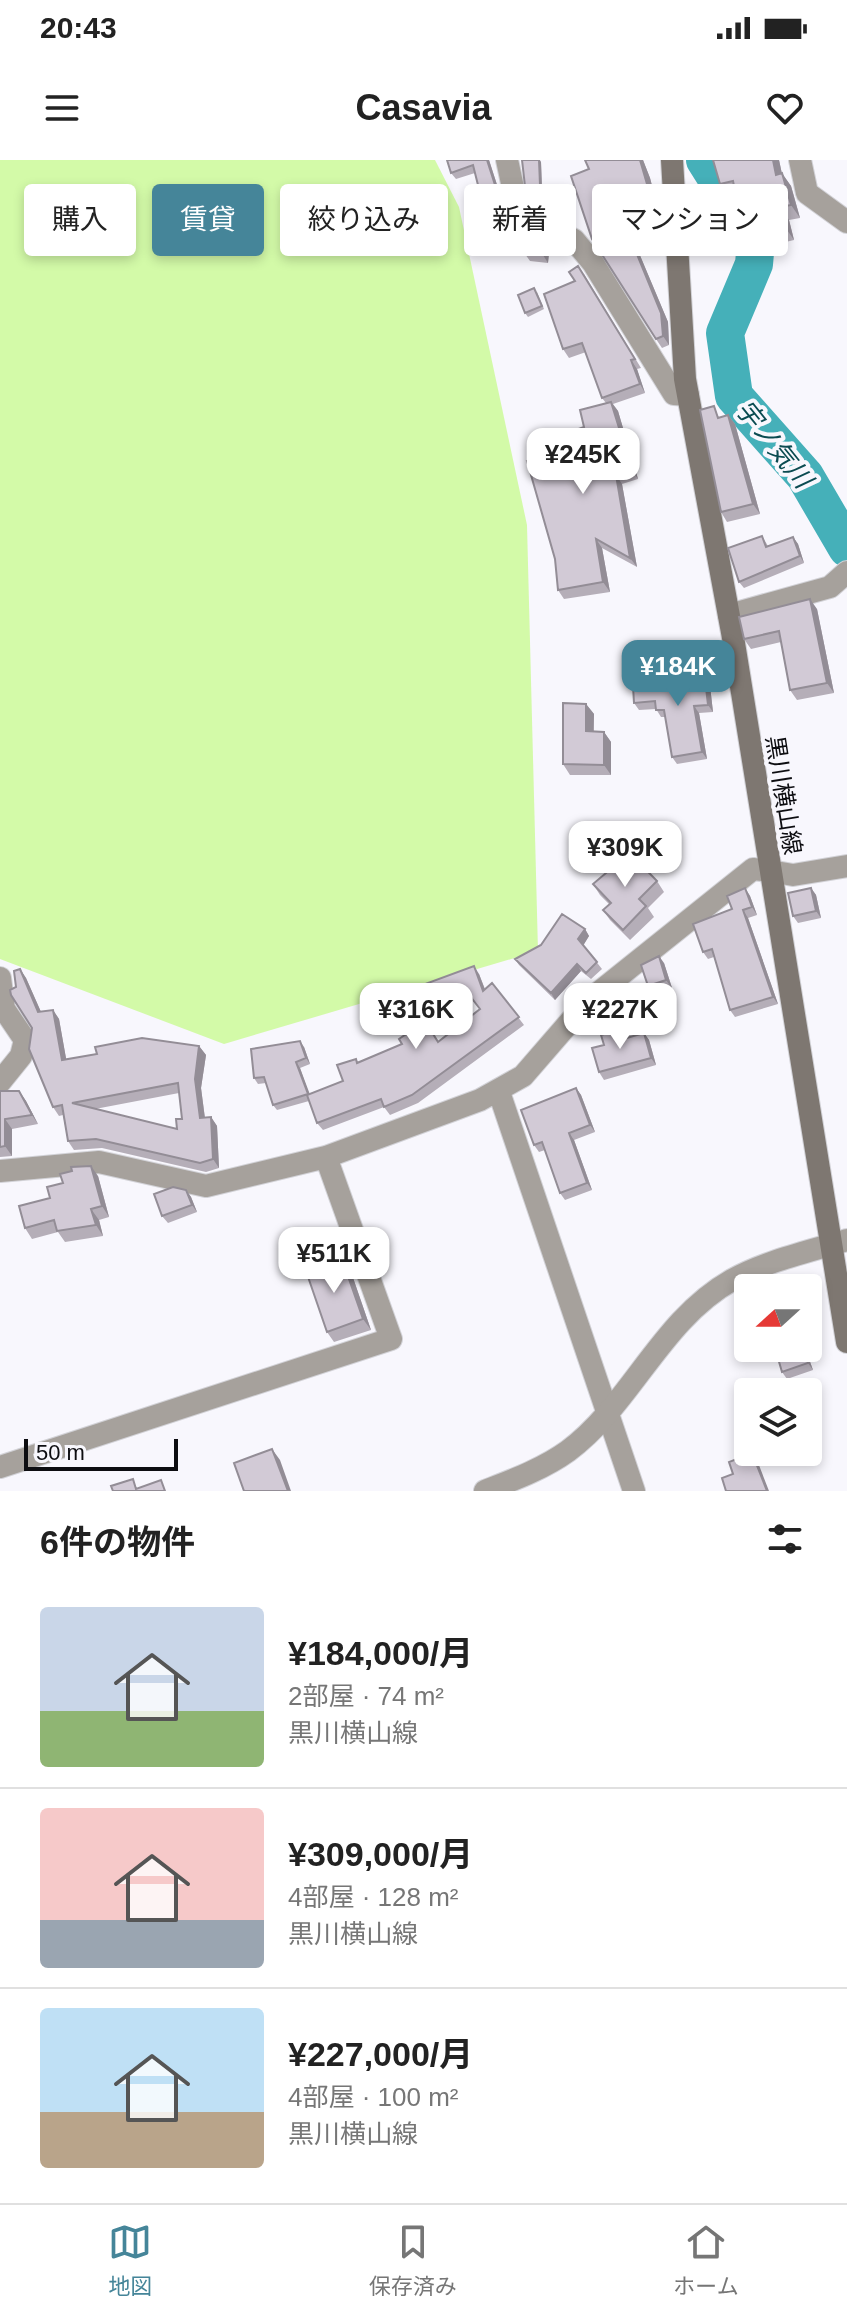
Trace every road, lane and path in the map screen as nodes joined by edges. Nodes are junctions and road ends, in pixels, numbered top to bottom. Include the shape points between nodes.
1 (507, 160) edge
2 (672, 160) edge
3 (800, 160) edge
4 (847, 222) edge
5 (688, 395) junction
6 (839, 579) edge
7 (729, 615) junction
8 (847, 866) edge
9 (770, 871) junction
10 (0, 978) edge
11 (0, 1082) edge
12 (499, 1092) junction
13 (326, 1157) junction
14 (1, 1172) edge
15 (839, 1242) edge
16 (847, 1342) edge
17 (607, 1412) junction
18 (0, 1467) edge
19 (485, 1491) edge
20 (634, 1491) edge

1 - 5 street via 518,211 574,240 674,394
2 - 5 main road, 黒川横山線
3 - 4 street via 807,193
5 - 7 main road, 黒川横山線
6 - 7 street
7 - 9 main road, 黒川横山線
8 - 9 street via 793,875
9 - 12 street via 753,869 588,1001 523,1076
9 - 15 main road, 黒川横山線
10 - 11 street via 4,1009 25,1040 21,1056
12 - 13 street
12 - 17 street
13 - 14 street via 206,1186 99,1162
13 - 18 street via 391,1339
15 - 16 main road, 黒川横山線
15 - 17 street via 732,1280 668,1332
17 - 19 street via 568,1451
17 - 20 street

